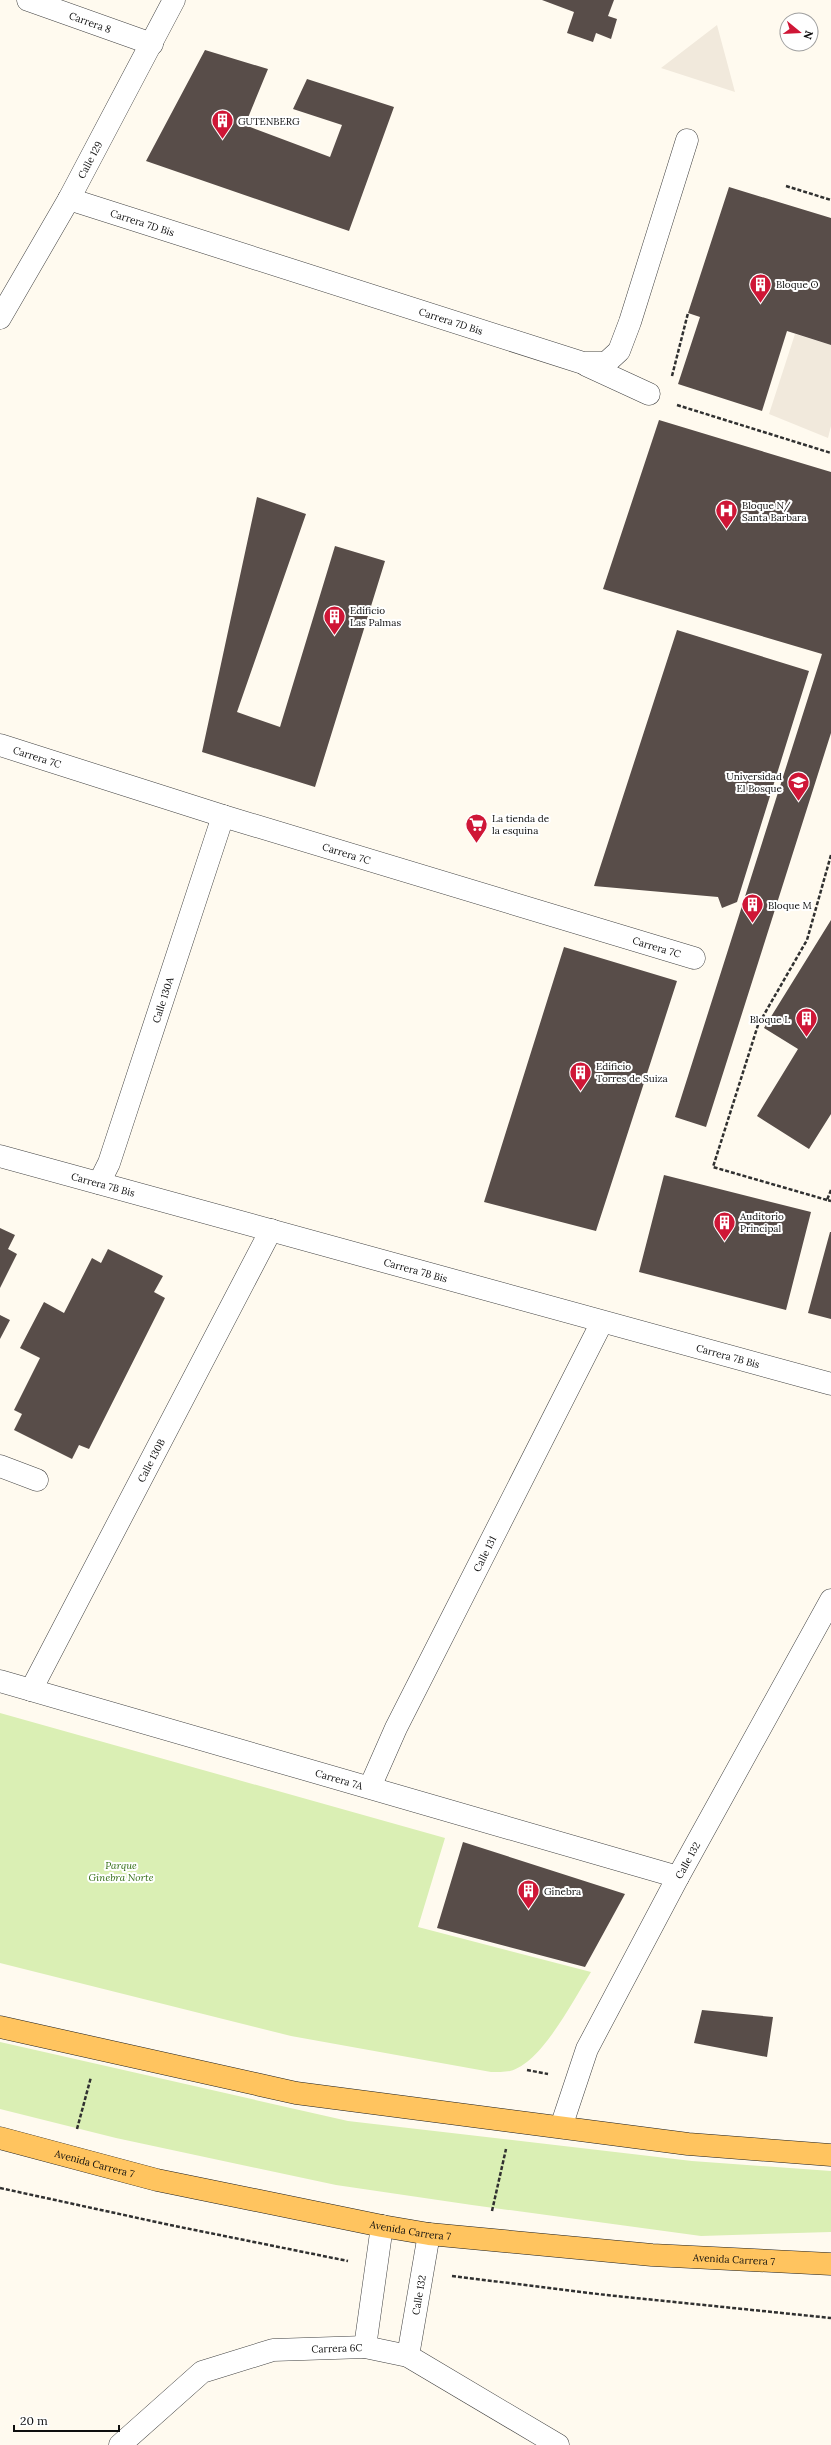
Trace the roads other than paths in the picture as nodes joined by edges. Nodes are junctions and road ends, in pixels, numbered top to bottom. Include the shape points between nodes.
1 (28, 0) edge
2 (174, 0) edge
3 (152, 44) junction
4 (687, 140) dead end
5 (69, 199) junction
6 (0, 318) edge
7 (583, 364) junction
8 (649, 394) dead end
9 (0, 745) edge
10 (222, 816) junction
11 (694, 958) dead end
12 (0, 1156) edge
13 (99, 1183) junction
14 (271, 1230) junction
15 (602, 1322) junction
16 (831, 1384) edge
17 (0, 1466) edge
18 (37, 1480) dead end
19 (831, 1600) edge
20 (0, 1681) edge
21 (31, 1690) junction
22 (370, 1788) junction
23 (678, 1876) junction
24 (0, 2027) edge
25 (561, 2127) junction
26 (0, 2138) edge
27 (831, 2155) edge
28 (382, 2226) junction
29 (429, 2234) junction
30 (831, 2264) edge
31 (365, 2347) junction
32 (408, 2356) junction
33 (120, 2445) edge
34 (558, 2445) edge

1 - 3 street, Carrera 8
2 - 3 street, Calle 129
3 - 5 street, Calle 129
4 - 7 street, Carrera 7D Bis via 619,351 606,363
5 - 6 street, Calle 129
5 - 7 street, Carrera 7D Bis
7 - 8 street
9 - 10 street, Carrera 7C
10 - 11 street, Carrera 7C
10 - 13 street, Calle 130A via 111,1158
12 - 13 street, Carrera 7B Bis
13 - 14 street, Carrera 7B Bis
14 - 15 street, Carrera 7B Bis
14 - 21 street, Calle 130B
15 - 16 street, Carrera 7B Bis
15 - 22 street, Calle 131 via 396,1728
17 - 18 street
19 - 23 street, Calle 132
20 - 21 street, Carrera 7A
21 - 22 street, Carrera 7A
22 - 23 street, Carrera 7A
23 - 25 street, Calle 132 via 587,2049
24 - 25 main road via 296,2092
25 - 27 main road via 688,2144
26 - 28 main road, Avenida Carrera 7 via 157,2180
28 - 29 main road, Avenida Carrera 7
28 - 31 street
29 - 30 main road, Avenida Carrera 7 via 652,2255
29 - 32 street, Calle 132
31 - 32 street, Carrera 6C
31 - 33 street, Carrera 6C via 273,2350 202,2372
32 - 34 street, Carrera 6C

